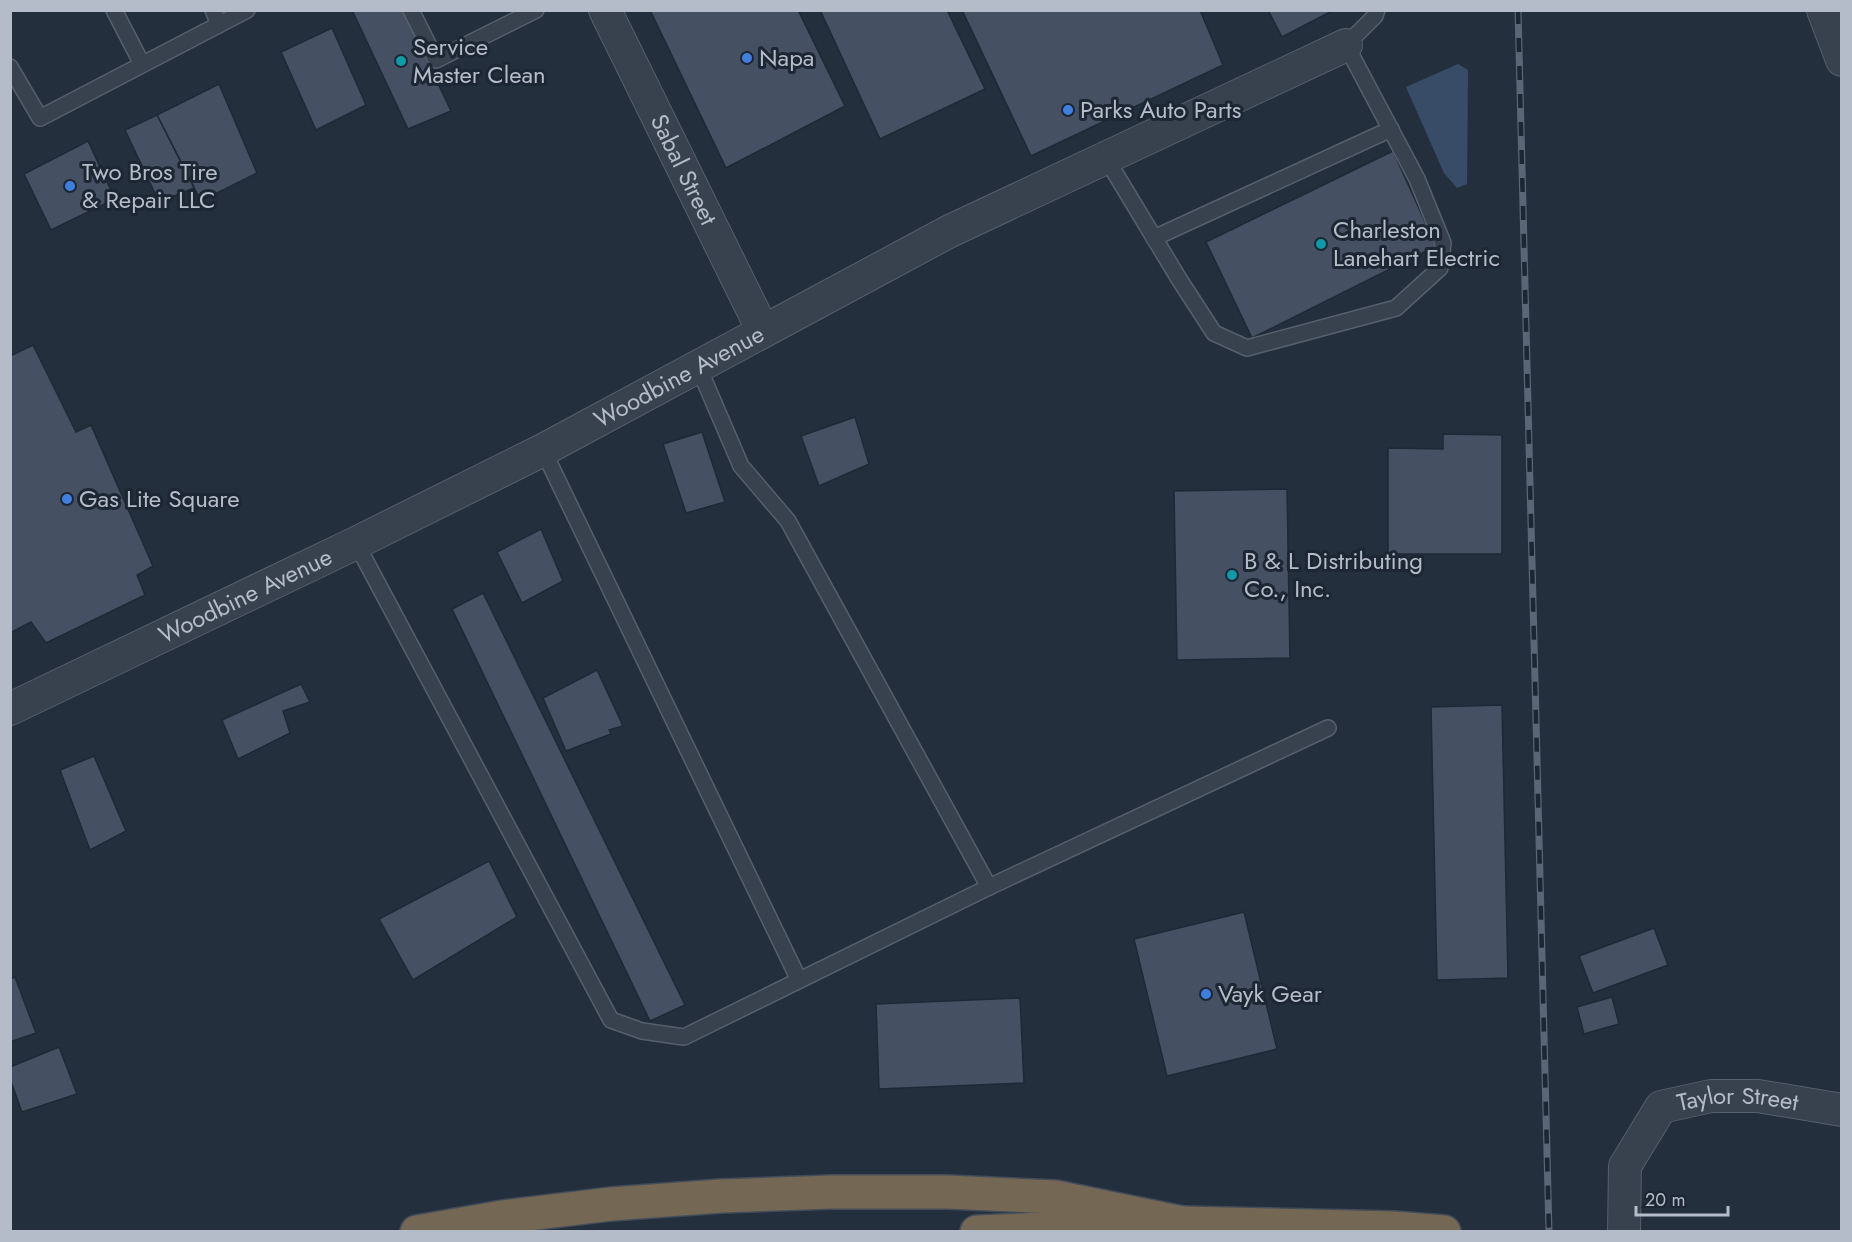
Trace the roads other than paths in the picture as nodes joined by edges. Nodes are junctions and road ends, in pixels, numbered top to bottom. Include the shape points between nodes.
1 (114, 10) edge
2 (247, 10) edge
3 (411, 10) edge
4 (536, 10) edge
5 (605, 10) edge
6 (1377, 10) edge
7 (1823, 10) edge
8 (216, 18) edge
9 (1346, 45) junction
10 (1842, 60) edge
11 (142, 64) junction
12 (10, 67) edge
13 (1391, 129) junction
14 (1106, 158) junction
15 (1154, 238) junction
16 (763, 331) junction
17 (698, 366) junction
18 (543, 450) junction
19 (356, 543) junction
20 (10, 709) edge
21 (1328, 728) dead end
22 (989, 887) junction
23 (799, 980) junction
24 (1842, 1110) edge
25 (1182, 1223) junction
26 (417, 1232) edge
27 (977, 1232) edge
28 (1444, 1232) edge
29 (1624, 1232) edge

1 - 11 lane
2 - 8 lane
3 - 4 lane via 436,60
5 - 16 street, Sabal Street
6 - 9 lane
7 - 10 street
8 - 11 lane
9 - 13 lane
9 - 14 street, Woodbine Avenue
11 - 12 lane via 40,118
13 - 15 lane
13 - 15 lane via 1443,243 1440,268 1396,308 1247,348 1214,333
14 - 15 lane
14 - 16 street, Woodbine Avenue via 948,232
16 - 17 street, Woodbine Avenue
17 - 18 street, Woodbine Avenue
17 - 22 lane via 741,466 788,521
18 - 19 street, Woodbine Avenue
18 - 23 lane
19 - 20 street, Woodbine Avenue
19 - 23 lane via 611,1020 642,1031 684,1037
21 - 22 lane
22 - 23 lane
24 - 29 street, Taylor Street via 1758,1096 1711,1096 1661,1107 1625,1166
25 - 26 highway via 1055,1197 831,1192 611,1204
25 - 27 highway
25 - 28 highway

